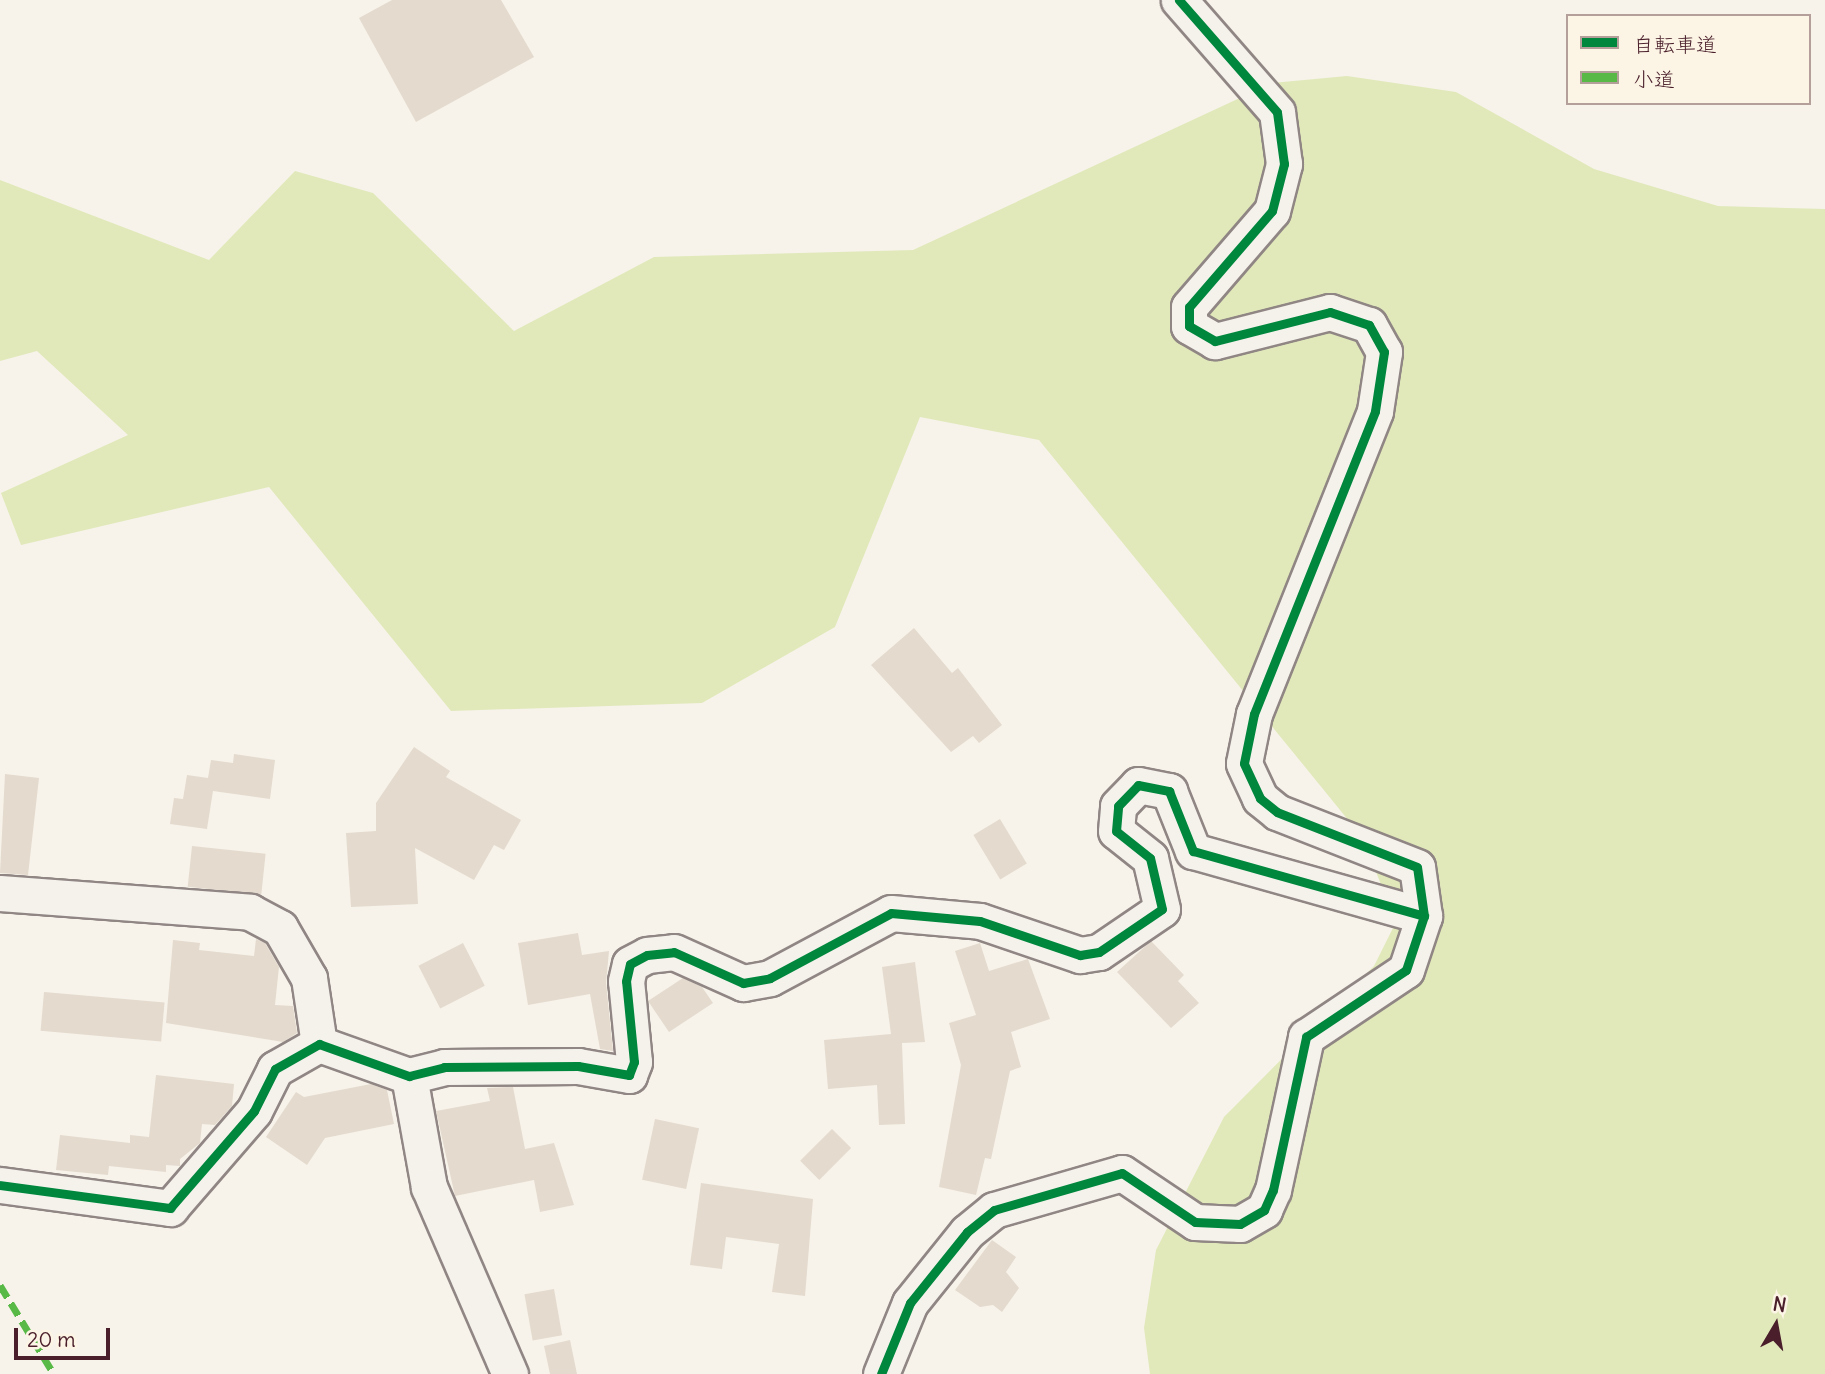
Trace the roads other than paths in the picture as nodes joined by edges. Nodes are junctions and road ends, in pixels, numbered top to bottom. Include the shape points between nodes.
1 (1179, 0) edge
2 (0, 893) edge
3 (1424, 916) junction
4 (319, 1044) junction
5 (408, 1076) junction
6 (0, 1185) edge
7 (510, 1374) edge
8 (881, 1374) edge

1 - 3 street via 1277,112 1284,164 1272,212 1189,307 1189,327 1215,341 1330,312 1369,325 1384,352 1375,411 1254,714 1244,764 1261,798 1277,812 1417,867
2 - 4 street via 250,912 279,928 309,978
3 - 5 street via 1193,851 1169,791 1138,785 1118,806 1116,831 1150,858 1162,909 1099,952 1080,956 980,920 891,913 770,978 744,982 674,953 648,955 630,964 626,981 634,1062 629,1075 578,1066 444,1067
3 - 8 street via 1406,970 1306,1037 1273,1190 1264,1210 1240,1224 1195,1222 1122,1173 994,1210 967,1232 910,1303
4 - 5 street
4 - 6 street via 275,1069 254,1111 170,1208
5 - 7 street via 429,1188

